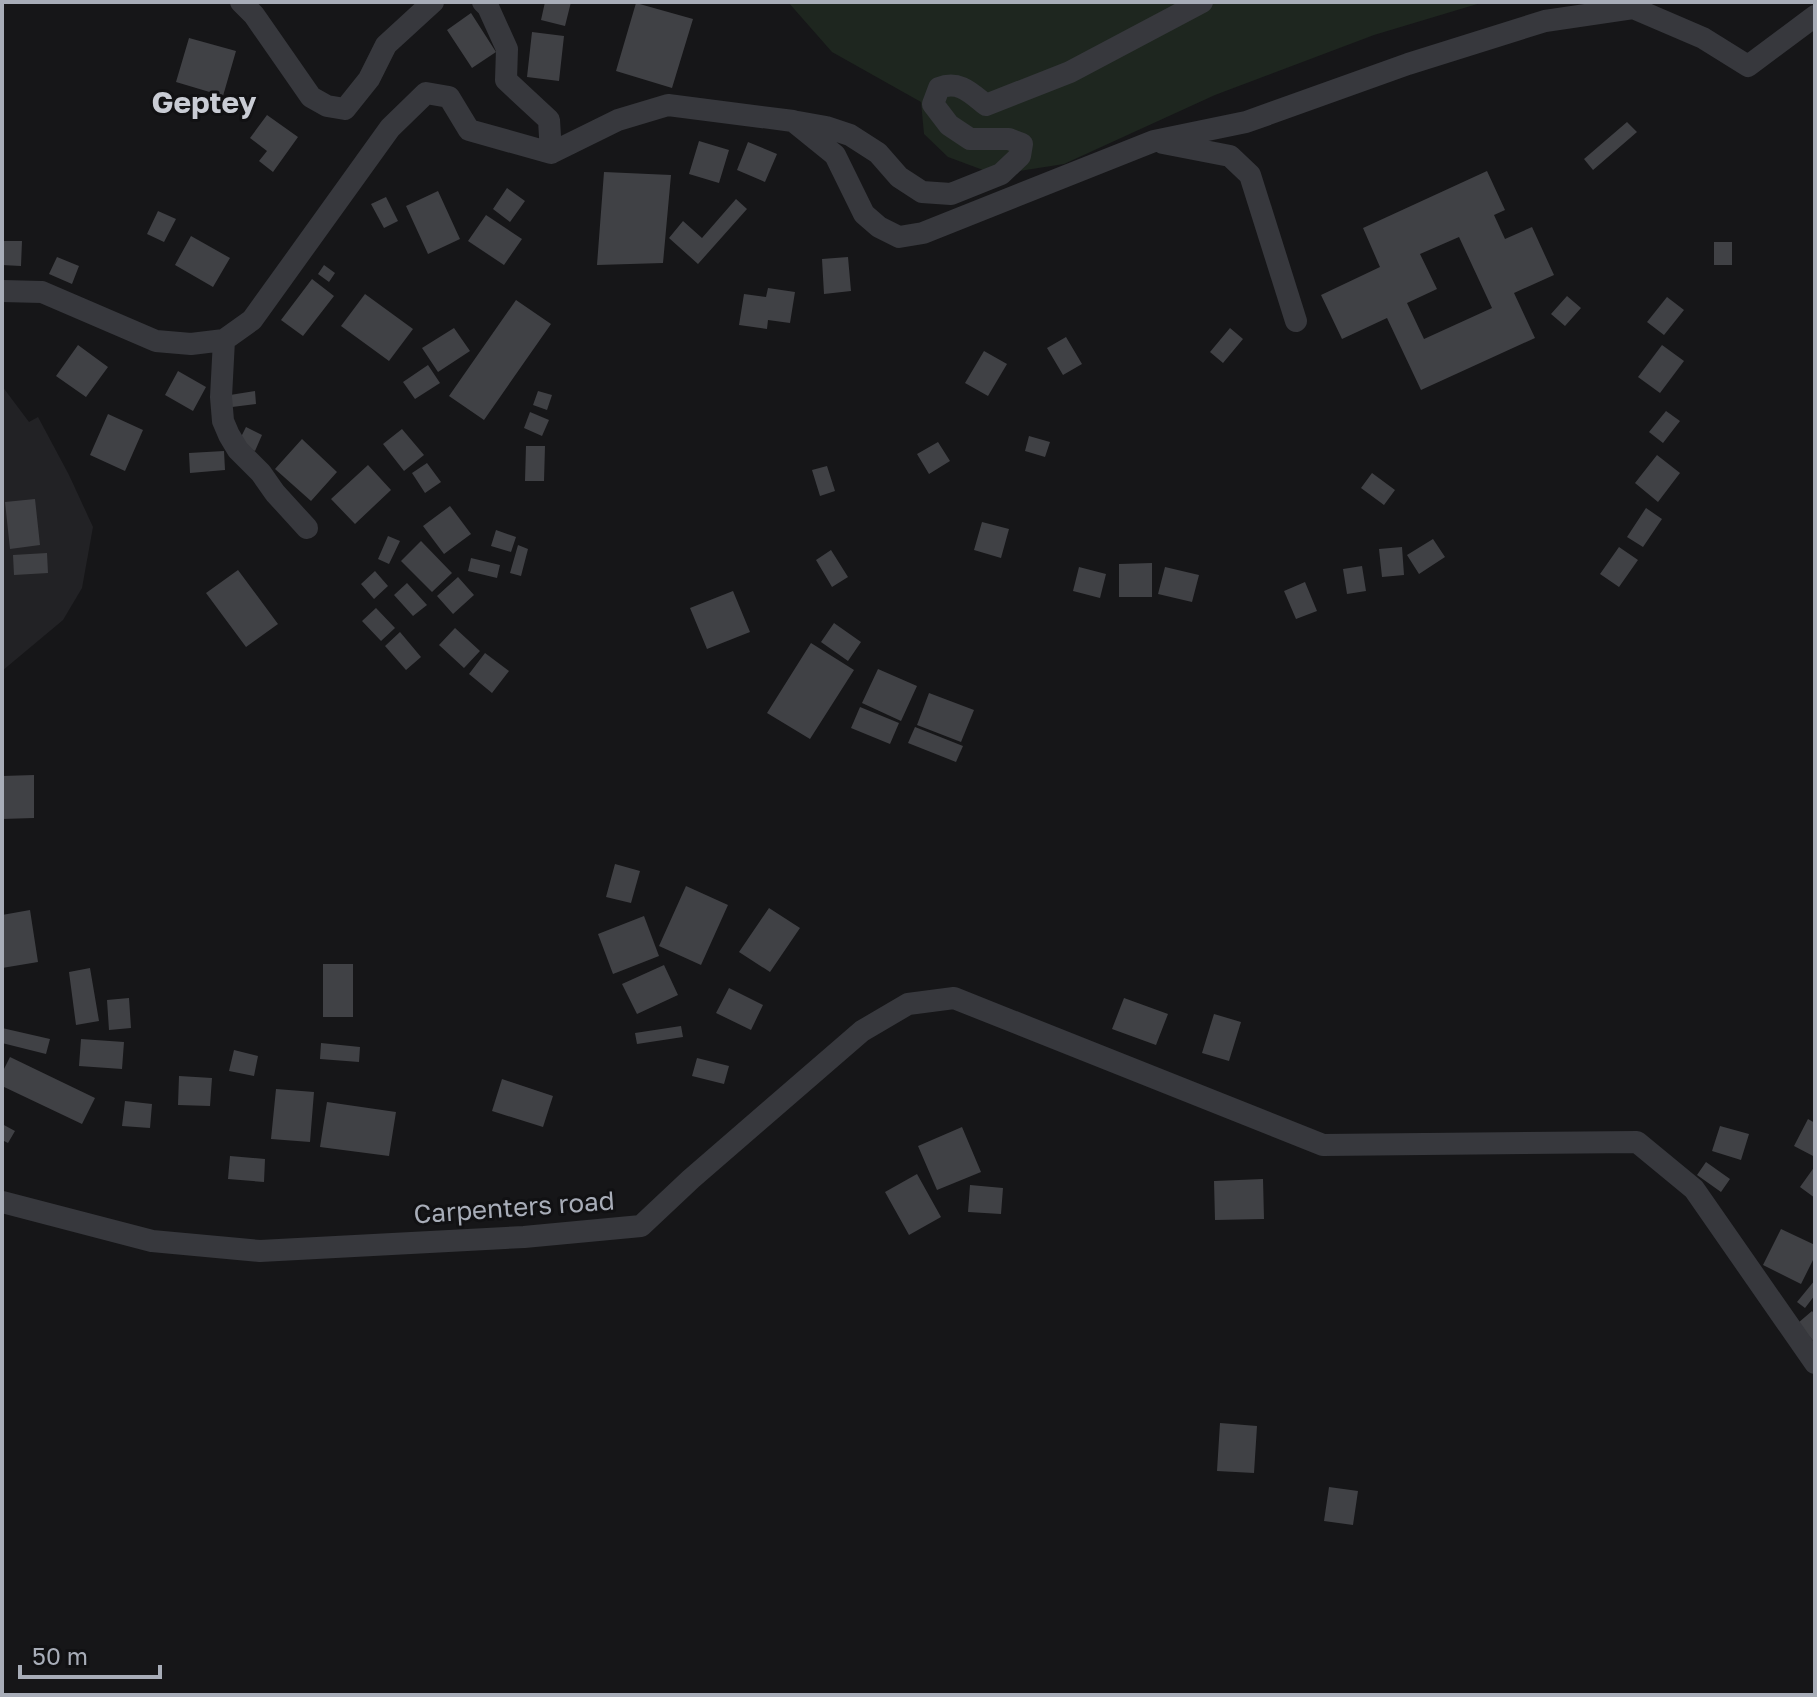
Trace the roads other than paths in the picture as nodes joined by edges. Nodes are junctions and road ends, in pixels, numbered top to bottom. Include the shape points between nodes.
1 (241, 2) edge
2 (433, 2) edge
3 (483, 2) edge
4 (1202, 2) edge
5 (1815, 16) edge
6 (793, 121) junction
7 (1154, 141) junction
8 (551, 153) junction
9 (2, 291) edge
10 (1296, 321) dead end
11 (224, 340) junction
12 (307, 528) dead end
13 (2, 1202) edge
14 (1815, 1363) edge

1 - 2 street via 311,97 345,109 369,79 386,45
3 - 8 street via 507,49 506,80 549,120
4 - 6 street via 1070,72 986,105 966,89 950,84 939,88 933,104 949,125 970,139 1022,144 1020,156 1001,174 951,194 922,192 850,135
5 - 7 street via 1748,66 1703,38 1633,8 1545,21 1246,122
6 - 7 street via 835,155 864,214 899,237 923,233
6 - 8 street via 668,105 618,120
7 - 10 street via 1230,156 1250,175
8 - 11 street via 469,130 449,97 426,93 390,128 252,320
9 - 11 street via 42,292 156,341
11 - 12 street via 221,397 229,435
13 - 14 street, Carpenters road via 152,1241 260,1251 641,1226 862,1031 908,1004 954,998 1323,1145 1637,1142 1694,1189

